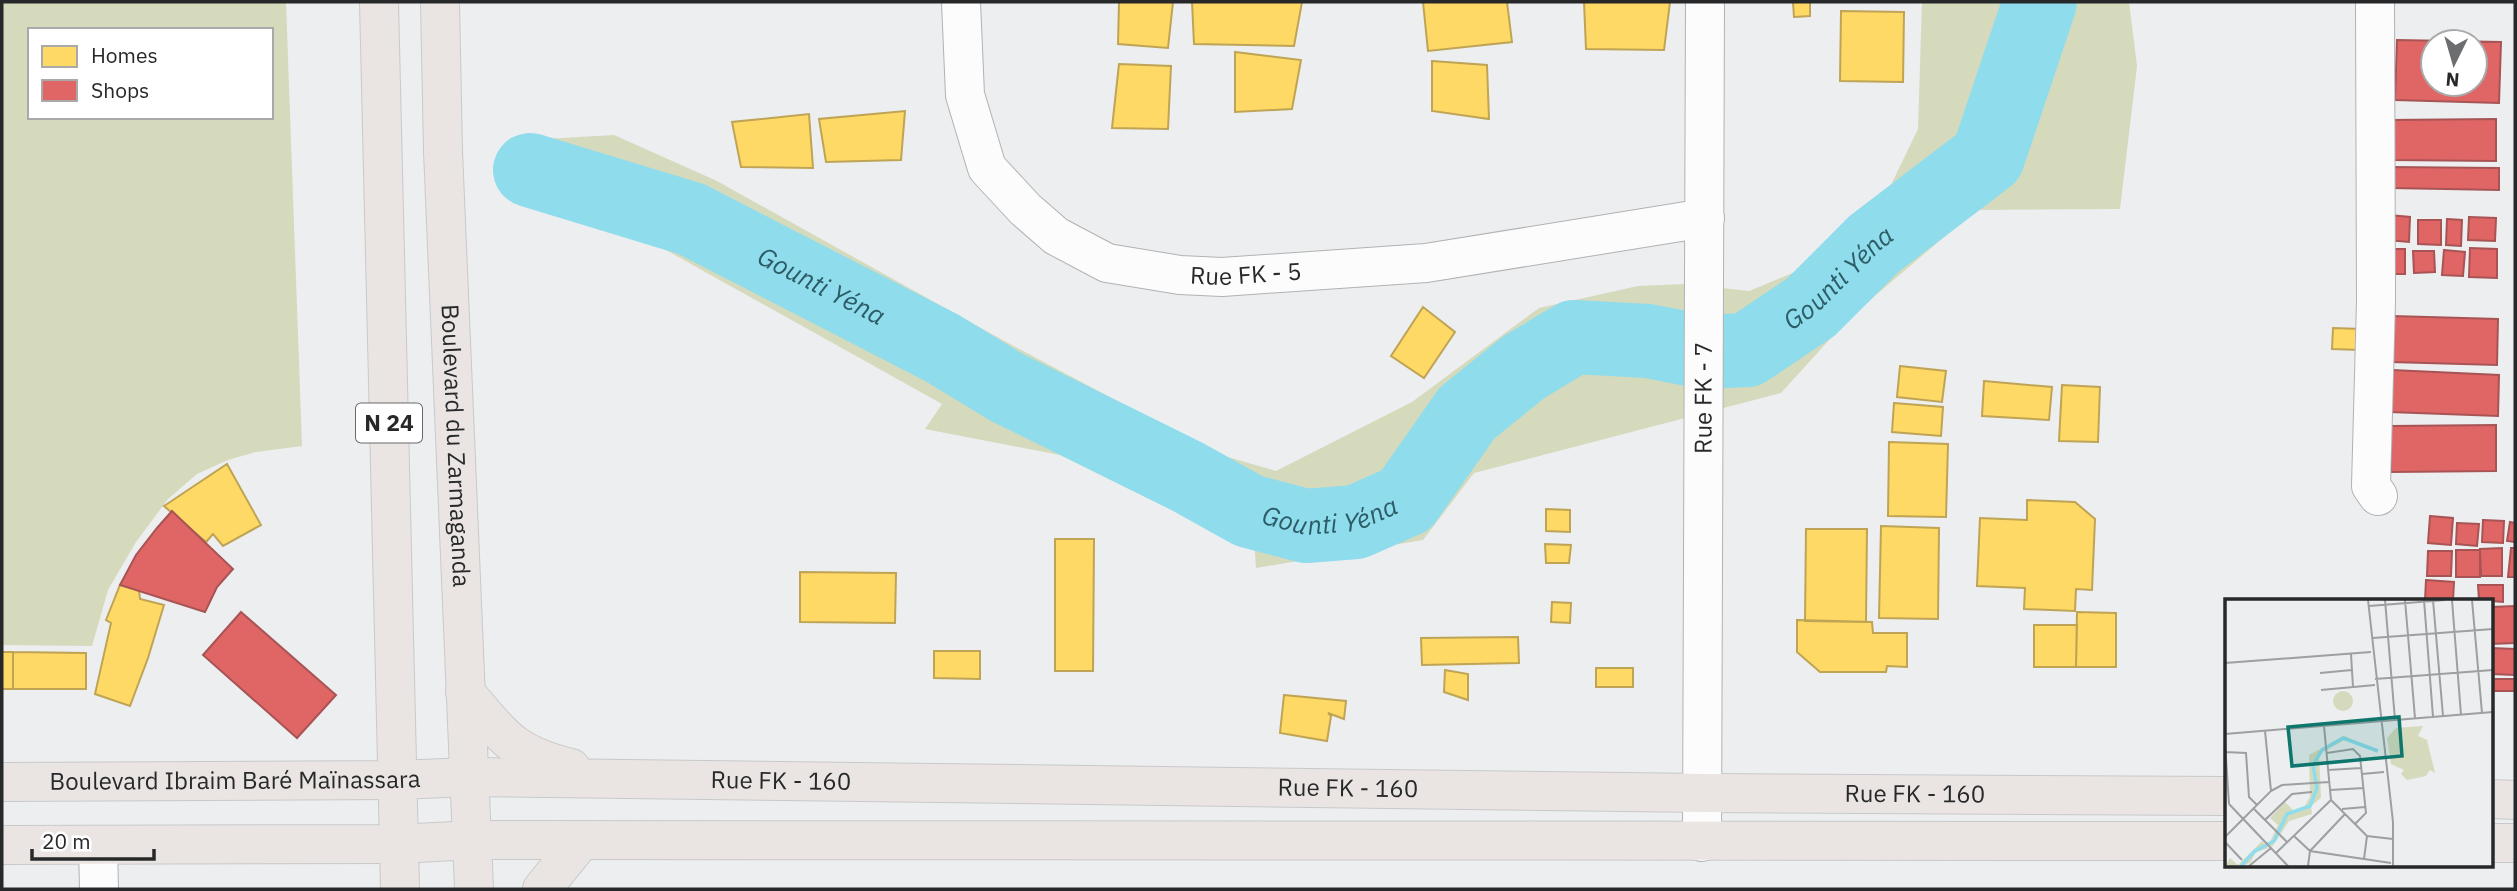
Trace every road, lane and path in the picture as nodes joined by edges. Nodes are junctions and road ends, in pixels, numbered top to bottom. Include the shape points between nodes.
1 (379, 2) edge
2 (440, 2) edge
3 (961, 2) edge
4 (1705, 2) edge
5 (2375, 2) edge
6 (1705, 218) junction
7 (2378, 496) dead end
8 (465, 692) junction
9 (469, 777) junction
10 (398, 780) junction
11 (620, 780) junction
12 (2, 782) edge
13 (1704, 793) junction
14 (2225, 796) edge
15 (2492, 799) edge
16 (2515, 800) edge
17 (472, 840) junction
18 (581, 841) junction
19 (2225, 841) edge
20 (1702, 842) junction
21 (2492, 843) edge
22 (2515, 843) edge
23 (398, 844) junction
24 (2, 845) edge
25 (98, 845) junction
26 (99, 889) edge
27 (400, 889) edge
28 (474, 889) edge
29 (542, 889) edge

1 - 10 main road, N 24
2 - 8 main road, Boulevard du Zarmaganda / N 24
3 - 6 street, Rue FK - 5 via 965,95 987,168 1056,236 1107,263 1222,277 1426,263
4 - 6 street, Rue FK - 7
5 - 7 street via 2371,486
6 - 13 street, Rue FK - 7
8 - 9 main road, Boulevard du Zarmaganda / N 24
8 - 11 main road via 515,748 548,763
9 - 10 main road, Boulevard Ibraim Baré Maïnassara
9 - 11 main road, Rue FK - 160
9 - 17 main road, Boulevard du Zarmaganda / N 24
10 - 12 main road, Boulevard Ibraim Baré Maïnassara
10 - 23 main road, N 24
11 - 13 main road, Rue FK - 160
13 - 14 main road, Rue FK - 160
13 - 20 street, Rue FK - 7
15 - 16 main road
17 - 18 main road, Rue FK - 160
17 - 23 main road
17 - 28 main road, Boulevard du Zarmaganda / N 24
18 - 20 main road, Rue FK - 160
18 - 29 main road
19 - 20 main road, Rue FK - 160
21 - 22 main road
23 - 25 main road
23 - 27 main road, N 24
24 - 25 main road
25 - 26 street

